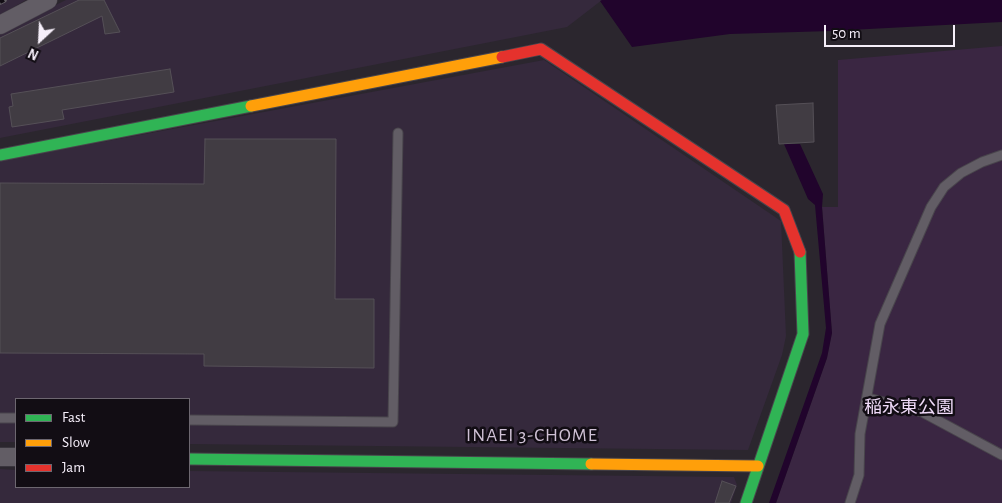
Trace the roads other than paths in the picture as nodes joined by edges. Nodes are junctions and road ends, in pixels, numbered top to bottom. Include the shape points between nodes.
1 (48, 0) edge
2 (0, 25) edge
3 (398, 133) dead end
4 (0, 155) edge
5 (1002, 155) edge
6 (868, 398) junction
7 (0, 418) edge
8 (15, 418) edge
9 (190, 420) edge
10 (1002, 455) edge
11 (0, 456) edge
12 (15, 457) edge
13 (190, 459) edge
14 (758, 466) junction
15 (746, 503) edge
16 (850, 503) edge

1 - 2 street
3 - 9 lane via 394,422
4 - 14 street via 541,49 784,210 800,252 803,334
5 - 6 lane via 961,173 944,187 932,207 880,324
6 - 10 lane via 922,412
6 - 16 lane via 860,434 859,475
7 - 8 lane
11 - 12 street
13 - 14 street
14 - 15 street

